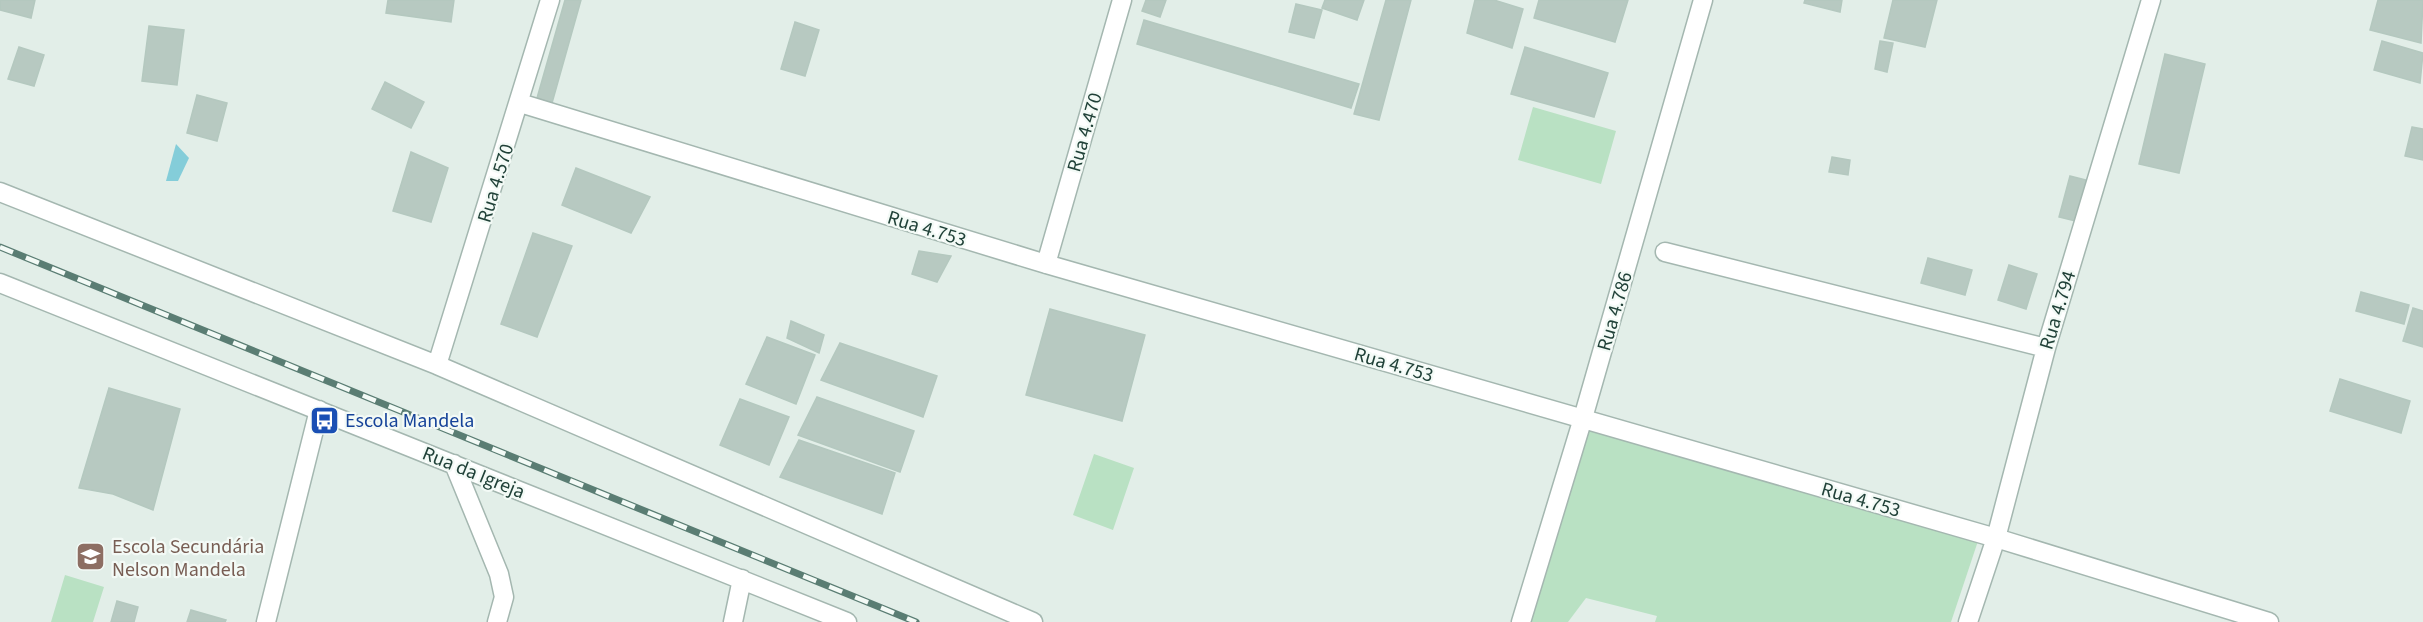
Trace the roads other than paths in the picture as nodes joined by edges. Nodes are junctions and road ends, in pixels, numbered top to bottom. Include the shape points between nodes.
1 (550, 0) edge
2 (1122, 0) edge
3 (1703, 0) edge
4 (2151, 0) edge
5 (520, 103) junction
6 (0, 192) edge
7 (1665, 252) dead end
8 (1046, 264) junction
9 (0, 282) edge
10 (2046, 348) junction
11 (437, 365) junction
12 (319, 410) junction
13 (1583, 418) junction
14 (453, 464) junction
15 (1996, 538) junction
16 (742, 579) junction
17 (266, 622) edge
18 (497, 622) edge
19 (732, 622) edge
20 (846, 622) edge
21 (1033, 622) edge
22 (1521, 622) edge
23 (1968, 622) edge
24 (2269, 622) edge

1 - 5 street, Rua 4.570
2 - 8 street, Rua 4.470
3 - 13 street, Rua 4.786
4 - 10 street, Rua 4.794
5 - 8 street, Rua 4.753
5 - 11 street, Rua 4.570
6 - 11 street
7 - 10 street
8 - 13 street, Rua 4.753
9 - 12 street, Rua da Igreja
10 - 15 street, Rua 4.794
11 - 21 street
12 - 14 street, Rua da Igreja
12 - 17 street
13 - 15 street, Rua 4.753
13 - 22 street, Rua 4.786
14 - 16 street, Rua da Igreja
14 - 18 street via 499,574 504,597
15 - 23 street, Rua 4.794
15 - 24 street, Rua 4.753
16 - 19 street
16 - 20 street, Rua da Igreja

